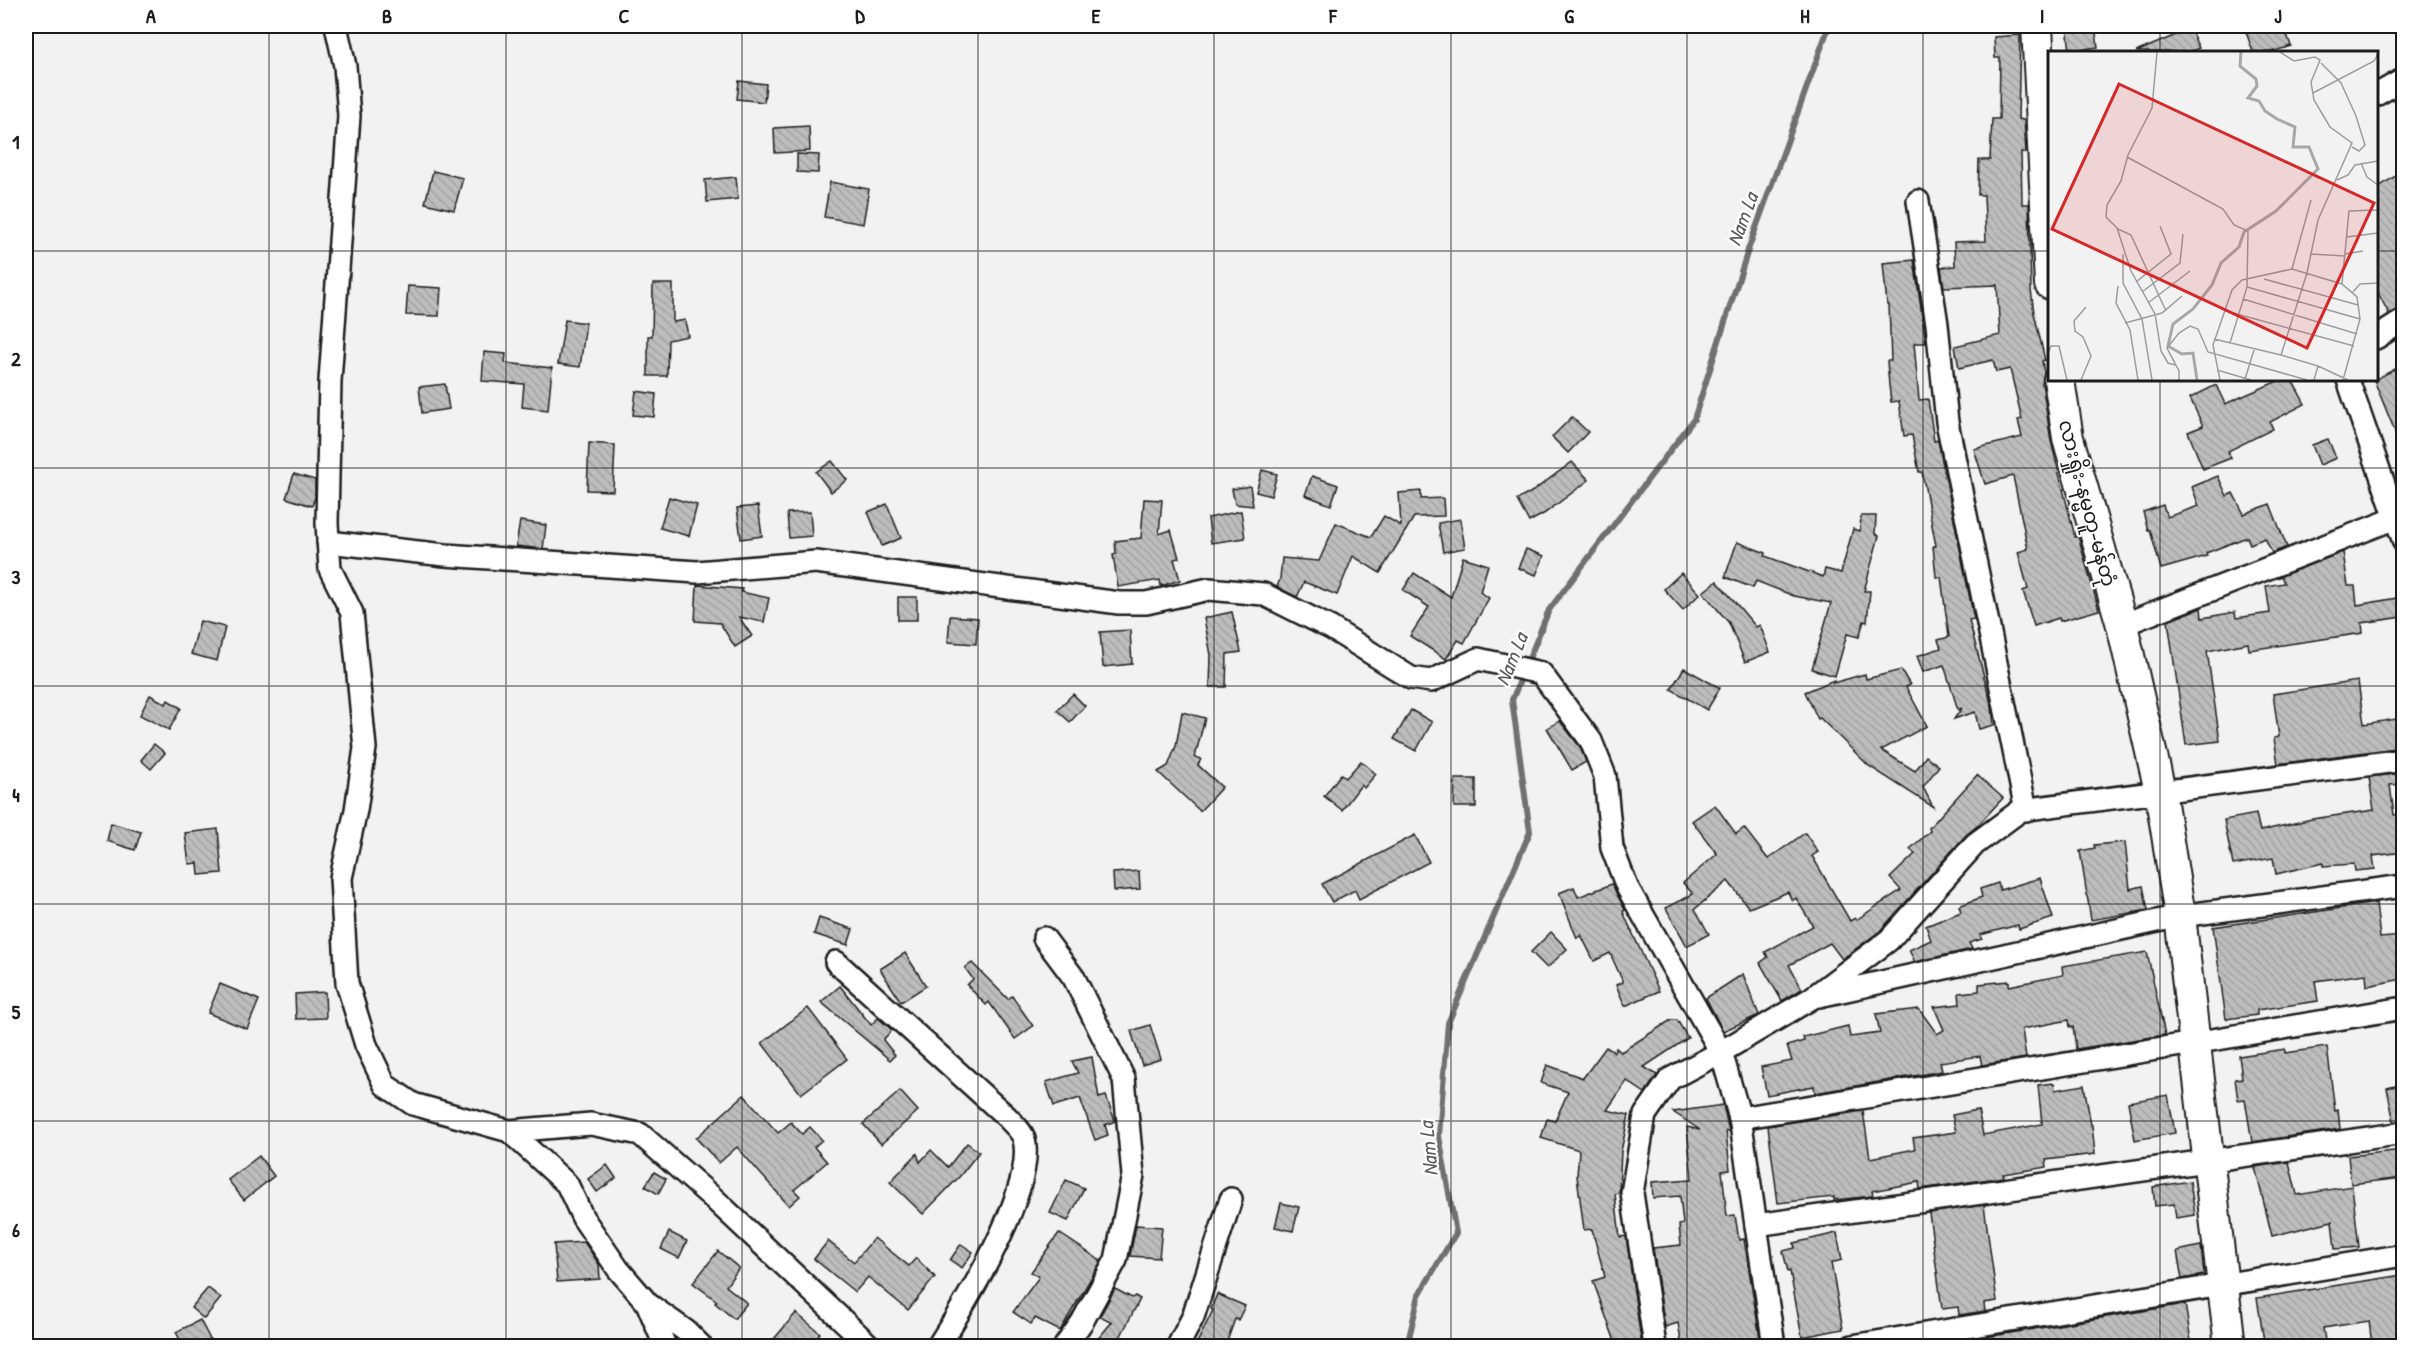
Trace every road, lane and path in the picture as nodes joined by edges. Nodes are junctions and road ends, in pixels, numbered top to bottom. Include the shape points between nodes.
1 (336, 26) edge
2 (2037, 26) edge
3 (2403, 79) edge
4 (2378, 94) edge
5 (1918, 201) dead end
6 (2048, 262) edge
7 (2403, 320) edge
8 (2378, 337) edge
9 (2059, 381) edge
10 (2348, 381) edge
11 (2395, 492) edge
12 (2396, 518) junction
13 (328, 542) junction
14 (2403, 542) edge
15 (2122, 625) junction
16 (2403, 760) edge
17 (2160, 790) junction
18 (2026, 810) junction
19 (2403, 886) edge
20 (2180, 916) junction
21 (1044, 938) dead end
22 (837, 962) dead end
23 (1812, 998) junction
24 (2403, 1008) edge
25 (2194, 1042) junction
26 (1720, 1052) junction
27 (1740, 1118) junction
28 (509, 1131) junction
29 (2403, 1133) edge
30 (2209, 1161) junction
31 (1231, 1199) dead end
32 (1756, 1225) junction
33 (2403, 1255) edge
34 (2224, 1285) junction
35 (648, 1304) junction
36 (665, 1347) edge
37 (701, 1347) edge
38 (870, 1347) edge
39 (938, 1347) edge
40 (1065, 1347) edge
41 (1178, 1347) edge
42 (1654, 1347) edge
43 (1774, 1347) edge
44 (1852, 1347) edge
45 (2230, 1347) edge

1 - 13 street via 345,66 349,116 330,381
2 - 6 main road
3 - 4 street
5 - 18 street via 1947,422
7 - 8 street
9 - 15 main road, လားရှိုး-နမ္မတူ-မန်တုံ via 2068,438
10 - 11 street
11 - 12 street
12 - 14 street
12 - 15 street
13 - 26 street via 445,555 697,572 816,562 1119,603 1146,603 1209,589 1263,594 1332,628 1411,678 1431,681 1479,659 1541,673 1592,741 1605,776 1612,848 1627,887
13 - 28 street via 330,569 352,613 365,748 341,878 347,983 366,1045 385,1085 412,1104
15 - 17 main road, လားရှိုး-နမ္မတူ-မန်တုံ
16 - 17 street
17 - 18 street
17 - 20 main road, လားရှိုး-နမ္မတူ-မန်တုံ
18 - 23 street via 1975,844 1888,940
19 - 20 street
20 - 23 street
20 - 25 main road, လားရှိုး-နမ္မတူ-မန်တုံ
21 - 40 street via 1074,978 1124,1079 1133,1175 1116,1260
22 - 39 street via 1024,1137 1024,1167 1006,1222 971,1293
23 - 26 street
24 - 25 street
25 - 27 street
25 - 30 main road, လားရှိုး-နမ္မတူ-မန်တုံ
26 - 27 street
26 - 42 street via 1670,1079 1645,1115 1632,1193
27 - 32 street
28 - 35 street via 567,1184 583,1218
28 - 38 street via 591,1124 640,1134
29 - 30 street
30 - 32 street
30 - 34 main road, လားရှိုး-နမ္မတူ-မန်တုံ
31 - 41 street via 1193,1317
32 - 43 street
33 - 34 street
34 - 44 street
34 - 45 main road, လားရှိုး-နမ္မတူ-မန်တုံ
35 - 36 street
35 - 37 street

